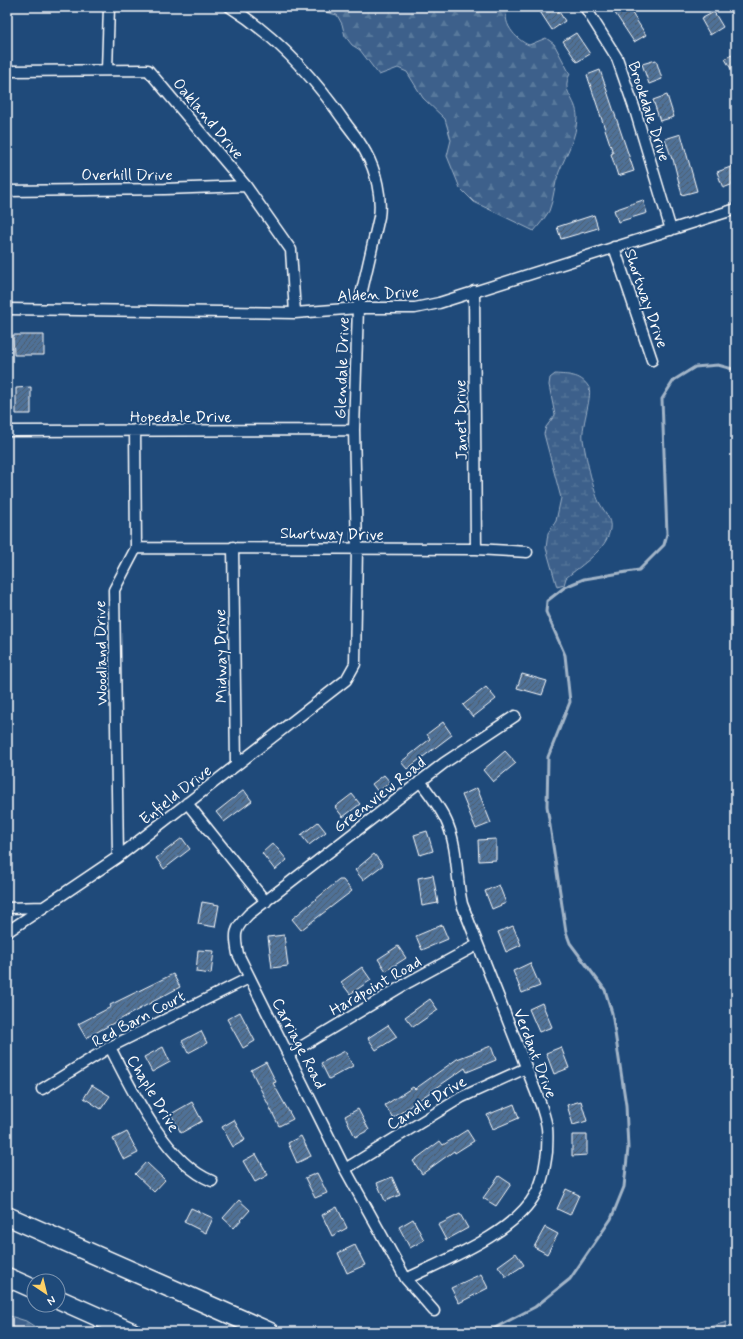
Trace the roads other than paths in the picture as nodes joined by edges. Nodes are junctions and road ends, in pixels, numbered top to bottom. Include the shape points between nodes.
1 (109, 7) edge
2 (230, 7) edge
3 (585, 7) edge
4 (108, 70) junction
5 (7, 71) edge
6 (246, 186) junction
7 (7, 191) edge
8 (736, 209) edge
9 (671, 230) junction
10 (614, 247) junction
11 (474, 291) junction
12 (7, 308) edge
13 (358, 308) junction
14 (295, 313) junction
15 (652, 360) dead end
16 (135, 430) junction
17 (354, 430) junction
18 (7, 431) edge
19 (234, 547) junction
20 (136, 548) junction
21 (357, 548) junction
22 (476, 549) junction
23 (527, 552) dead end
24 (353, 669) joint
25 (515, 716) dead end
26 (236, 765) junction
27 (420, 781) junction
28 (187, 803) junction
29 (118, 856) junction
30 (266, 902) junction
31 (44, 907) junction
32 (7, 908) edge
33 (7, 932) edge
34 (477, 945) junction
35 (249, 978) junction
36 (110, 1047) junction
37 (289, 1054) junction
38 (526, 1068) junction
39 (42, 1089) dead end
40 (345, 1168) junction
41 (212, 1181) dead end
42 (7, 1216) edge
43 (7, 1277) edge
44 (406, 1280) junction
45 (26, 1285) edge
46 (66, 1303) edge
47 (434, 1311) dead end
48 (132, 1332) edge
49 (270, 1332) edge

1 - 4 street
2 - 13 street, Glendale Drive via 254,24 316,83 371,162 380,208
3 - 9 street, Brookdale Drive via 617,58
4 - 5 street, Oakland Drive
4 - 6 street, Oakland Drive via 148,70
6 - 7 street, Overhill Drive
6 - 14 street, Oakland Drive via 291,250
8 - 9 street, Alden Drive
9 - 10 street, Alden Drive
10 - 11 street, Alden Drive
10 - 15 street, Shortway Drive
11 - 13 street, Alden Drive via 415,308
11 - 22 street, Janet Drive
12 - 14 street, Alden Drive
13 - 14 street, Alden Drive
13 - 17 street, Glendale Drive
16 - 17 street, Hopedale Drive
16 - 18 street, Hopedale Drive
16 - 20 street, Woodland Drive
17 - 21 street, Glendale Drive
19 - 20 street, Shortway Drive
19 - 21 street, Shortway Drive
19 - 26 street, Midway Drive
20 - 29 street, Woodland Drive via 114,590
21 - 22 street, Shortway Drive
21 - 24 street, Glendale Drive via 356,657
22 - 23 street, Shortway Drive
24 - 26 street, Enfield Drive via 346,680
25 - 27 street, Greenview Road
26 - 28 street, Enfield Drive
27 - 30 street, Greenview Road
27 - 34 street, Verdant Drive via 448,825 455,849 462,904 470,920
28 - 29 street, Enfield Drive
28 - 30 street
29 - 31 street, Enfield Drive
30 - 35 street, Carriage Road via 243,920 234,936 238,954
31 - 32 street
31 - 33 street, Enfield Drive
34 - 37 street, Hardpoint Road via 409,982
34 - 38 street, Verdant Drive
35 - 36 street, Red Barn Court
35 - 37 street, Carriage Road
36 - 39 street, Red Barn Court
36 - 41 street, Chaple Drive via 143,1110 166,1143 198,1175
37 - 40 street, Carriage Road
38 - 40 street, Candle Drive via 462,1097
38 - 44 street, Verdant Drive via 547,1128 546,1162 537,1192 514,1220 500,1230
40 - 44 street, Carriage Road
42 - 49 highway
43 - 45 highway
44 - 47 street, Carriage Road
46 - 48 highway

